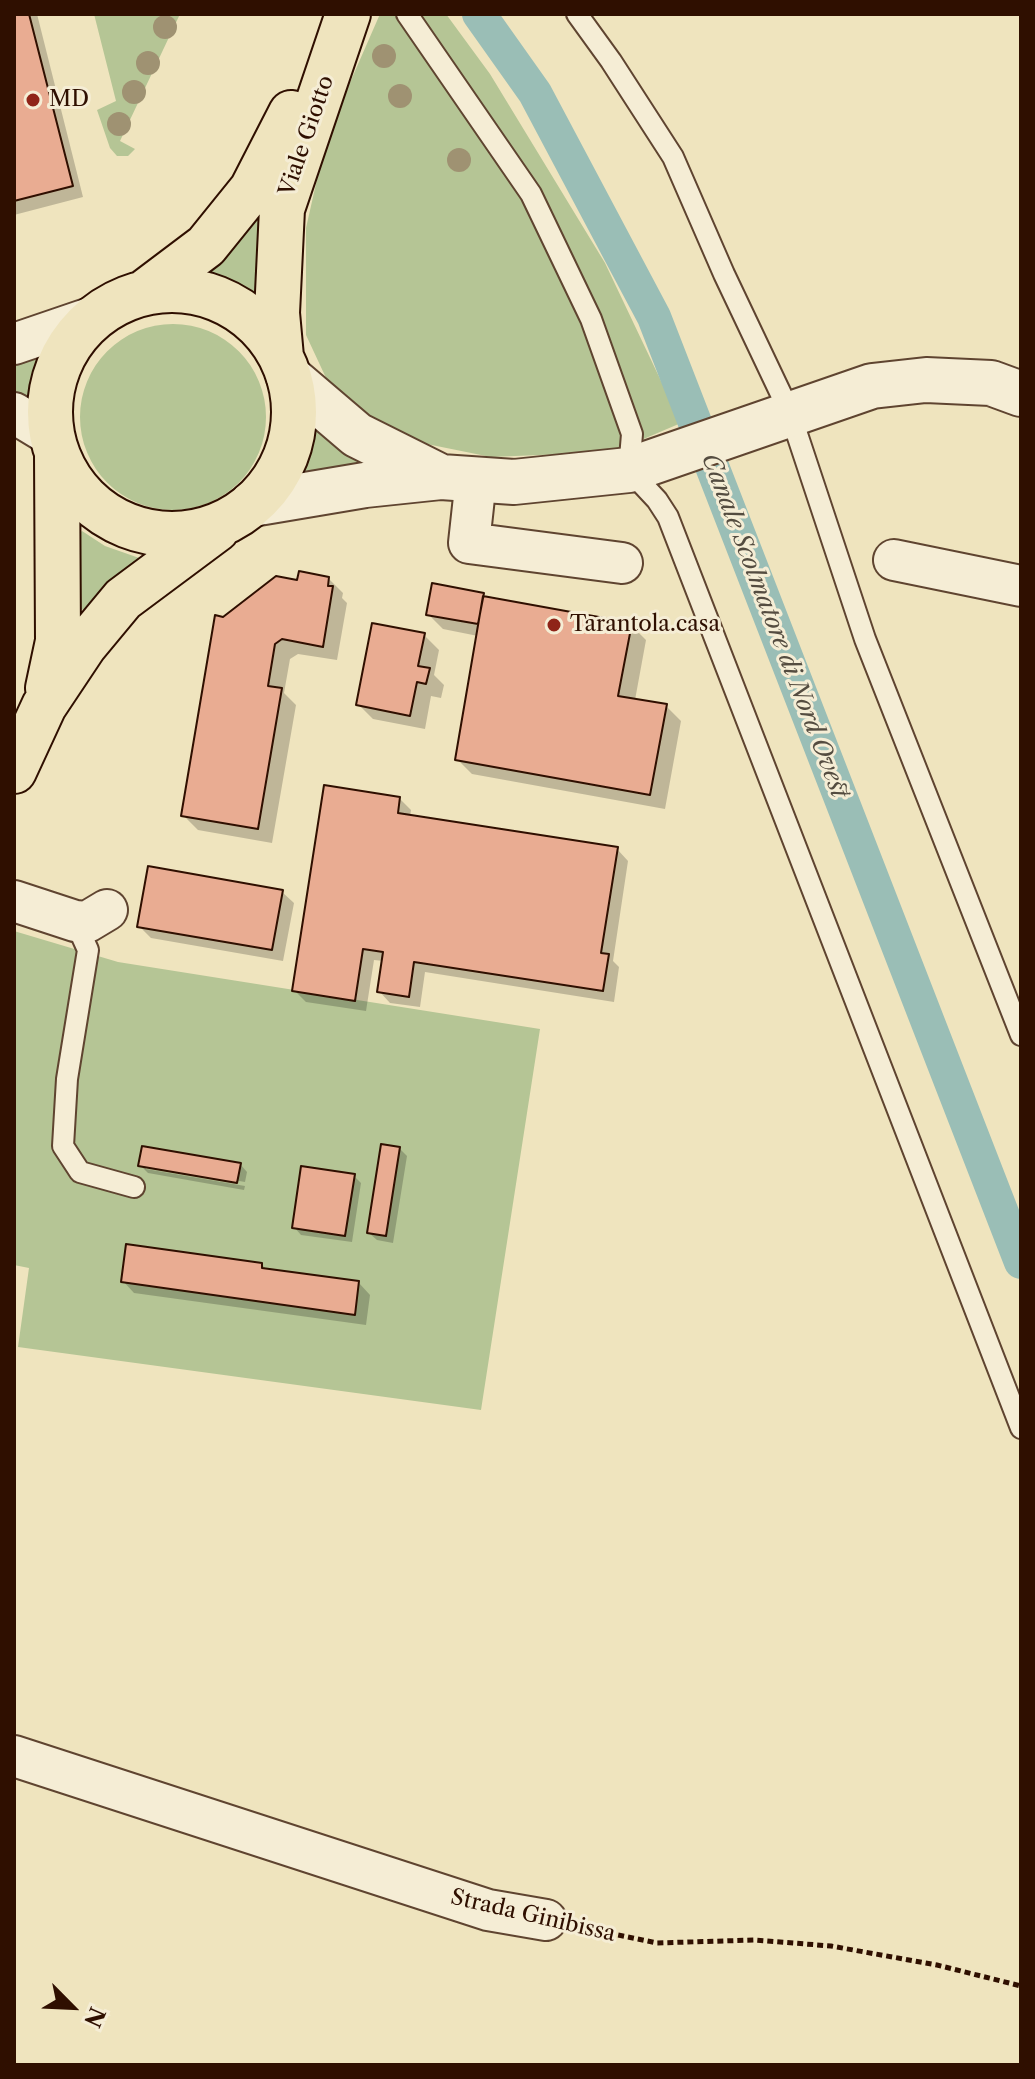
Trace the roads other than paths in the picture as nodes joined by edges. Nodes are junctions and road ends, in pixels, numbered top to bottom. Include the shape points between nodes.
1 (341, 14) edge
2 (348, 14) edge
3 (407, 14) edge
4 (577, 14) edge
5 (145, 292) junction
6 (96, 316) junction
7 (14, 344) edge
8 (285, 367) junction
9 (1021, 394) edge
10 (14, 413) edge
11 (790, 413) junction
12 (55, 446) junction
13 (629, 470) junction
14 (458, 478) junction
15 (242, 511) junction
16 (894, 560) dead end
17 (622, 563) dead end
18 (1021, 586) edge
19 (44, 706) junction
20 (14, 771) edge
21 (14, 901) edge
22 (91, 916) joint
23 (1021, 1035) edge
24 (134, 1187) dead end
25 (1021, 1428) edge
26 (14, 1756) edge
27 (546, 1920) road end

1 - 5 main road, Viale Giotto via 252,189 206,246
2 - 8 main road, Viale Giotto via 282,209 277,313
3 - 13 lane via 537,208 591,319 632,434
4 - 11 lane via 673,157
5 - 6 main road, Viale Giotto
5 - 8 main road, Viale Giotto via 187,291 218,298 254,321
6 - 7 street
6 - 12 main road, Viale Giotto via 62,357 52,386 49,416
8 - 14 street via 357,435
8 - 15 main road, Viale Giotto via 294,409 287,451 272,482
9 - 11 street via 991,383 926,380 872,386
10 - 12 street
11 - 13 street
11 - 23 lane via 865,639
12 - 15 main road, Viale Giotto via 79,492 130,527 157,534 199,531
12 - 19 main road, Viale Giotto via 58,641
13 - 14 street via 514,482
13 - 25 lane via 668,517
14 - 15 street via 365,485
14 - 17 street via 469,543
15 - 19 main road, Viale Giotto via 123,599
16 - 18 street
19 - 20 main road, Viale Giotto
21 - 22 street
22 - 24 lane via 67,1079 63,1146 80,1172
26 - 27 street, Strada Ginibissa via 488,1910

